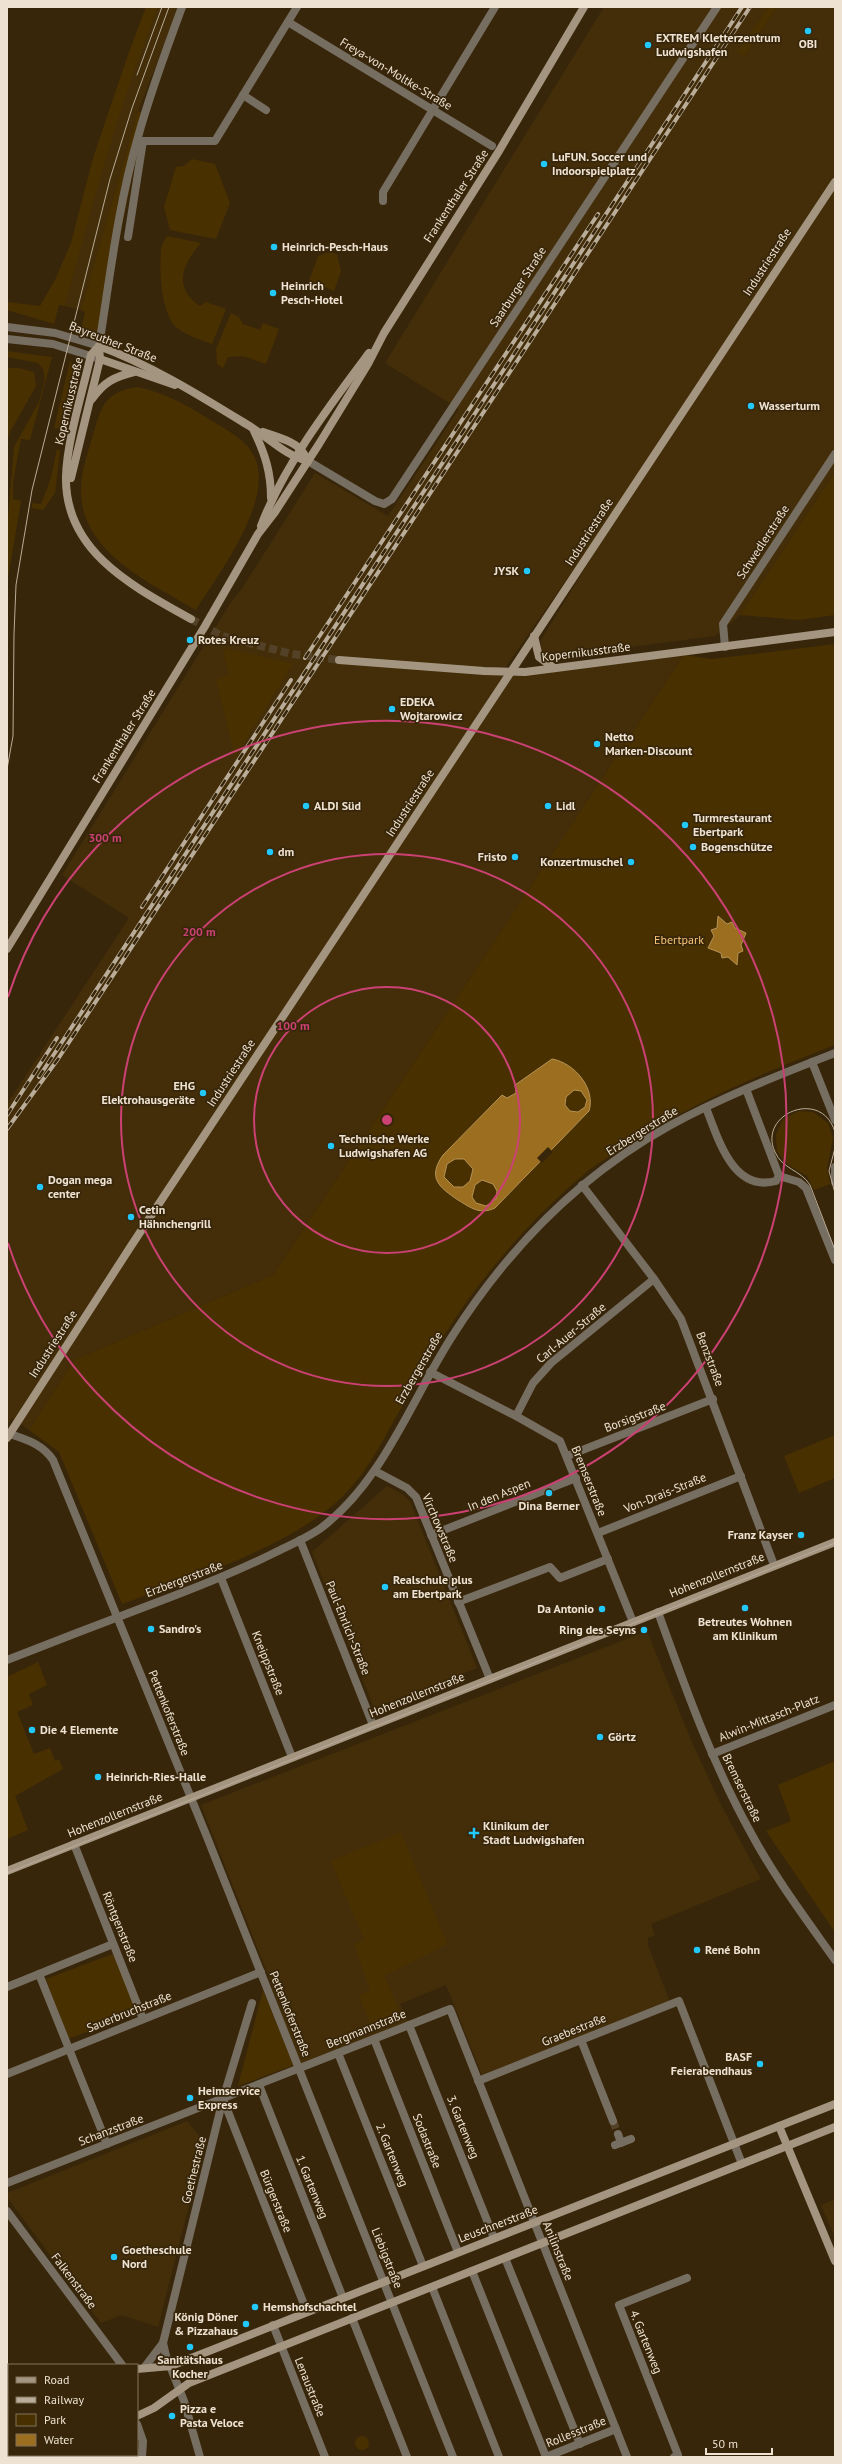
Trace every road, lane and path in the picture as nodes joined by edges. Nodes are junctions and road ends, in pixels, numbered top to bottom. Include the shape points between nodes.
1 (182, 7) edge
2 (297, 7) edge
3 (495, 7) edge
4 (584, 7) edge
5 (718, 7) edge
6 (288, 22) junction
7 (243, 96) junction
8 (266, 110) dead end
9 (433, 110) junction
10 (492, 146) dead end
11 (835, 182) edge
12 (383, 201) dead end
13 (128, 237) dead end
14 (7, 327) edge
15 (384, 333) junction
16 (7, 339) edge
17 (98, 346) junction
18 (91, 356) junction
19 (100, 359) junction
20 (134, 372) junction
21 (183, 388) junction
22 (89, 402) junction
23 (253, 428) junction
24 (302, 450) junction
25 (835, 454) edge
26 (296, 458) junction
27 (308, 461) junction
28 (68, 490) junction
29 (271, 499) junction
30 (258, 534) junction
31 (191, 619) tunnel mouth
32 (835, 632) edge
33 (534, 636) junction
34 (725, 647) junction
35 (338, 660) tunnel mouth
36 (554, 668) junction
37 (510, 672) junction
38 (7, 949) edge
39 (835, 1053) edge
40 (812, 1062) junction
41 (746, 1089) junction
42 (706, 1108) junction
43 (835, 1120) edge
44 (835, 1167) edge
45 (780, 1176) junction
46 (835, 1182) edge
47 (582, 1186) junction
48 (835, 1260) edge
49 (654, 1279) junction
50 (430, 1372) junction
51 (713, 1399) junction
52 (516, 1416) junction
53 (8, 1436) edge
54 (567, 1456) junction
55 (375, 1471) junction
56 (741, 1476) junction
57 (576, 1478) junction
58 (598, 1533) junction
59 (432, 1535) junction
60 (300, 1540) junction
61 (835, 1542) edge
62 (608, 1559) junction
63 (774, 1565) junction
64 (221, 1578) junction
65 (458, 1602) junction
66 (658, 1612) junction
67 (117, 1618) junction
68 (633, 1622) junction
69 (7, 1660) edge
70 (490, 1679) junction
71 (835, 1705) edge
72 (373, 1725) junction
73 (712, 1754) junction
74 (292, 1757) junction
75 (190, 1797) junction
76 (74, 1844) junction
77 (7, 1871) edge
78 (113, 1944) junction
79 (835, 1960) edge
80 (260, 1972) junction
81 (39, 1974) junction
82 (7, 1987) edge
83 (252, 2003) dead end
84 (450, 2009) joint
85 (143, 2019) junction
86 (409, 2025) junction
87 (374, 2039) junction
88 (581, 2040) junction
89 (68, 2049) junction
90 (338, 2053) junction
91 (299, 2069) junction
92 (7, 2074) edge
93 (478, 2081) junction
94 (259, 2085) junction
95 (223, 2099) junction
96 (835, 2104) edge
97 (613, 2121) tunnel mouth
98 (779, 2126) junction
99 (835, 2128) edge
100 (618, 2134) tunnel mouth
101 (631, 2139) dead end
102 (107, 2144) junction
103 (734, 2144) junction
104 (787, 2146) junction
105 (742, 2164) junction
106 (7, 2183) edge
107 (7, 2211) edge
108 (534, 2222) junction
109 (494, 2238) junction
110 (543, 2243) junction
111 (458, 2252) junction
112 (505, 2258) junction
113 (835, 2261) edge
114 (423, 2266) junction
115 (472, 2271) junction
116 (687, 2278) dead end
117 (384, 2282) junction
118 (432, 2287) junction
119 (343, 2298) junction
120 (392, 2303) junction
121 (307, 2312) junction
122 (352, 2318) junction
123 (273, 2326) junction
124 (163, 2342) junction
125 (281, 2346) junction
126 (121, 2364) edge
127 (171, 2366) junction
128 (140, 2369) edge
129 (180, 2388) junction
130 (138, 2416) edge
131 (138, 2427) edge
132 (616, 2429) junction
133 (580, 2444) junction
134 (677, 2456) edge
135 (142, 2457) edge
136 (200, 2457) edge
137 (325, 2457) edge
138 (407, 2457) edge
139 (453, 2457) edge
140 (499, 2457) edge
141 (546, 2457) edge
142 (627, 2457) edge

1 - 17 street via 137,138 109,275
2 - 6 street
3 - 9 street
4 - 15 street, Frankenthaler Straße via 499,151
5 - 27 street, Saarburger Straße via 392,499 384,504 375,501
6 - 7 street
6 - 9 street, Freya-von-Moltke-Straße
7 - 8 street
7 - 13 street via 215,141 143,141
9 - 10 street, Freya-von-Moltke-Straße
9 - 12 street via 383,192
11 - 33 street, Industriestraße
14 - 17 street, Bayreuther Straße via 55,333
15 - 24 street, Frankenthaler Straße
15 - 27 street, Frankenthaler Straße via 368,364
16 - 18 street, Bayreuther Straße via 53,344
17 - 18 street, Kopernikusstraße
17 - 19 street, Kopernikusstraße
17 - 21 street, Bayreuther Straße via 160,372
18 - 19 street, Bayreuther Straße
18 - 28 street, Kopernikusstraße via 68,459
19 - 20 street, Bayreuther Straße
19 - 22 street, Kopernikusstraße
20 - 21 street, Bayreuther Straße
20 - 22 street via 111,379 102,385
21 - 23 street, Bayreuther Straße
22 - 28 street, Kopernikusstraße
23 - 24 street, Bayreuther Straße
23 - 26 street, Bayreuther Straße
23 - 29 street via 267,456
24 - 26 street, Frankenthaler Straße
24 - 27 street
25 - 34 street, Schwedlerstraße via 723,624
26 - 27 street, Bayreuther Straße
26 - 29 street, Frankenthaler Straße
27 - 30 street, Frankenthaler Straße
28 - 31 street, Kopernikusstraße via 76,527 97,557 141,590
29 - 30 street, Frankenthaler Straße
30 - 38 street, Frankenthaler Straße via 205,626
32 - 34 street, Kopernikusstraße
33 - 36 street via 539,657
33 - 37 street, Industriestraße
34 - 36 street, Kopernikusstraße
35 - 37 street, Kopernikusstraße
36 - 37 street, Kopernikusstraße
37 - 53 street, Industriestraße
39 - 40 street, Erzbergerstraße
40 - 41 street, Erzbergerstraße
40 - 43 street
41 - 42 street, Erzbergerstraße
41 - 45 street
42 - 45 street via 728,1160 737,1172 769,1183 776,1182
42 - 47 street, Erzbergerstraße via 631,1150
44 - 46 street
45 - 48 street via 799,1182 806,1188
47 - 49 street, Benzstraße
47 - 50 street, Erzbergerstraße via 522,1242 496,1273
49 - 51 street, Benzstraße via 681,1319
49 - 52 street, Carl-Auer-Straße via 551,1363 533,1383
50 - 52 street, Bremserstraße
50 - 55 street, Erzbergerstraße
51 - 54 street, Borsigstraße
51 - 56 street, Benzstraße
52 - 54 street, Bremserstraße via 560,1441
53 - 67 street, Pettenkoferstraße via 37,1444 46,1450 53,1460
54 - 57 street, Bremserstraße
55 - 59 street, Virchowstraße via 407,1488 416,1497
55 - 60 street, Erzbergerstraße via 322,1527
56 - 58 street, Von-Drais-Straße
56 - 63 street, Benzstraße
57 - 58 street, Bremserstraße
57 - 59 street, In den Aspen
58 - 62 street, Bremserstraße
59 - 65 street, Virchowstraße
60 - 64 street, Erzbergerstraße
60 - 72 street, Paul-Ehrlich-Straße
61 - 63 street, Hohenzollernstraße
62 - 65 street via 560,1578 550,1567
62 - 68 street, Bremserstraße
63 - 66 street, Hohenzollernstraße
64 - 67 street, Erzbergerstraße
64 - 74 street, Kneippstraße
65 - 70 street, Virchowstraße
66 - 68 street, Hohenzollernstraße
66 - 73 street, Bremserstraße
67 - 69 street, Erzbergerstraße
67 - 75 street, Pettenkoferstraße
68 - 70 street, Hohenzollernstraße
70 - 72 street, Hohenzollernstraße
71 - 73 street, Alwin-Mittasch-Platz
72 - 74 street, Hohenzollernstraße
73 - 79 street, Bremserstraße via 751,1834 776,1876
74 - 75 street, Hohenzollernstraße
75 - 76 street, Hohenzollernstraße
75 - 80 street, Pettenkoferstraße
76 - 77 street, Hohenzollernstraße
76 - 78 street, Röntgenstraße
78 - 81 street
78 - 85 street, Röntgenstraße
80 - 85 street, Sauerbruchstraße
80 - 91 street, Pettenkoferstraße
81 - 82 street
81 - 89 street
83 - 95 street, Goethestraße
84 - 86 street, Bergmannstraße
84 - 93 street, Anilinstraße
85 - 89 street, Sauerbruchstraße
86 - 87 street, Bergmannstraße
86 - 109 street, 3. Gartenweg
87 - 90 street, Bergmannstraße
87 - 111 street, Sodastraße
88 - 93 street, Graebestraße
88 - 97 street
88 - 103 street, Graebestraße via 679,2001
89 - 92 street, Sauerbruchstraße
89 - 102 street
90 - 91 street, Bergmannstraße
90 - 114 street, 2. Gartenweg
91 - 94 street, Bergmannstraße
91 - 117 street, Liebigstraße
93 - 108 street, Anilinstraße
94 - 95 street, Bergmannstraße
94 - 119 street, 1. Gartenweg
95 - 102 street, Schanzstraße
95 - 121 street, Bürgerstraße
95 - 124 street, Goethestraße
96 - 98 street, Leuschnerstraße
98 - 103 street, Leuschnerstraße
98 - 104 street
99 - 104 street
100 - 101 street via 618,2144
102 - 106 street, Schanzstraße
103 - 105 street
103 - 108 street, Leuschnerstraße
104 - 105 street
104 - 113 street
105 - 110 street
107 - 126 street, Falkenstraße
108 - 109 street, Leuschnerstraße
108 - 110 street, Anilinstraße
109 - 111 street, Leuschnerstraße
110 - 112 street
110 - 132 street, Anilinstraße
111 - 114 street, Leuschnerstraße
112 - 115 street
112 - 133 street
114 - 117 street, Leuschnerstraße
115 - 118 street
115 - 141 street
116 - 134 street, 4. Gartenweg via 619,2305
117 - 119 street, Leuschnerstraße
117 - 120 street, Liebigstraße
118 - 120 street
118 - 140 street
119 - 121 street, Leuschnerstraße
120 - 122 street
120 - 139 street, Liebigstraße
121 - 123 street, Leuschnerstraße
122 - 125 street
122 - 138 street
123 - 125 street, Lenaustraße
123 - 127 street, Leuschnerstraße
124 - 127 street
124 - 128 street, Goethestraße
125 - 129 street
125 - 137 street, Lenaustraße
127 - 128 street, Leuschnerstraße
127 - 129 street
129 - 130 street via 154,2408
129 - 136 street
131 - 135 street via 143,2441
132 - 133 street, Rollesstraße
132 - 142 street, Anilinstraße
133 - 141 street, Rollesstraße

